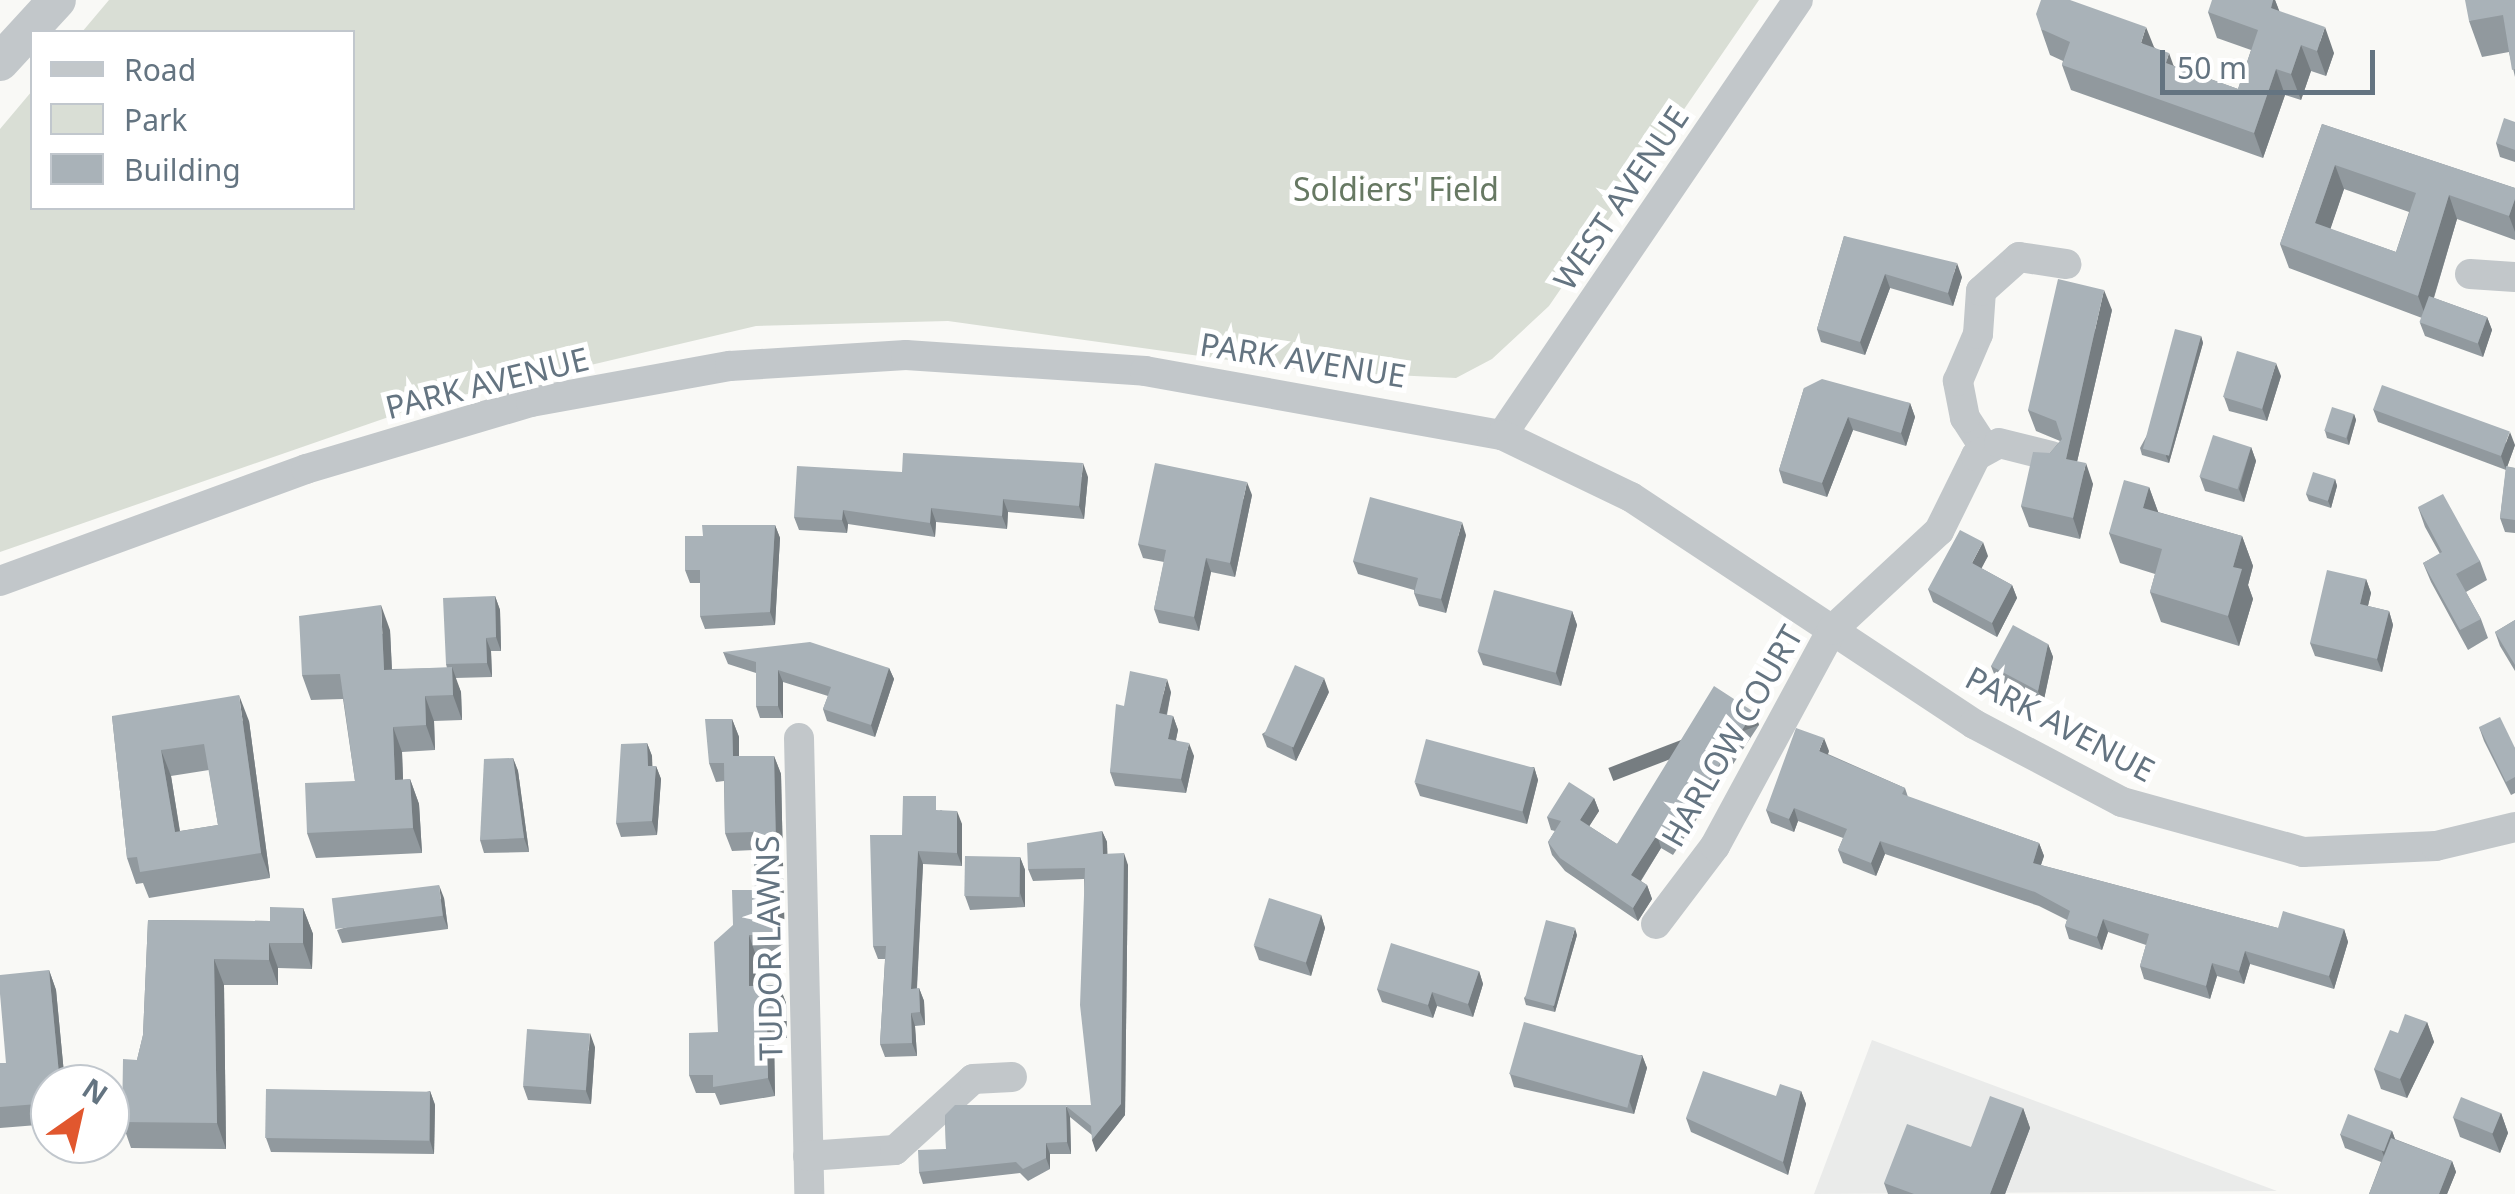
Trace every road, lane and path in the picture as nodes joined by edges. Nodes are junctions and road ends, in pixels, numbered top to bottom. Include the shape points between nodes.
1 (56, 0) edge
2 (1798, 0) edge
3 (0, 62) edge
4 (2066, 264) dead end
5 (2470, 274) dead end
6 (2515, 277) edge
7 (1502, 435) junction
8 (1984, 447) junction
9 (2050, 456) edge
10 (0, 581) edge
11 (1832, 630) junction
12 (799, 738) dead end
13 (2515, 827) edge
14 (1656, 924) dead end
15 (1012, 1077) dead end
16 (808, 1156) junction
17 (809, 1194) edge

1 - 3 street
2 - 7 street, WEST AVENUE
4 - 8 street via 2018,257 1981,292 1978,334 1958,381 1965,418
5 - 6 street
7 - 10 street, PARK AVENUE via 1145,370 906,356 730,366 531,402 306,468
7 - 11 street, PARK AVENUE via 1631,497
8 - 9 street
8 - 11 street, HARLOW COURT via 1938,530
11 - 13 street, PARK AVENUE via 1974,724 2122,802 2304,852 2436,846
11 - 14 street, HARLOW COURT via 1724,832
12 - 16 street, TUDOR LAWNS
15 - 16 street via 974,1079 895,1150
16 - 17 street, TUDOR LAWNS

